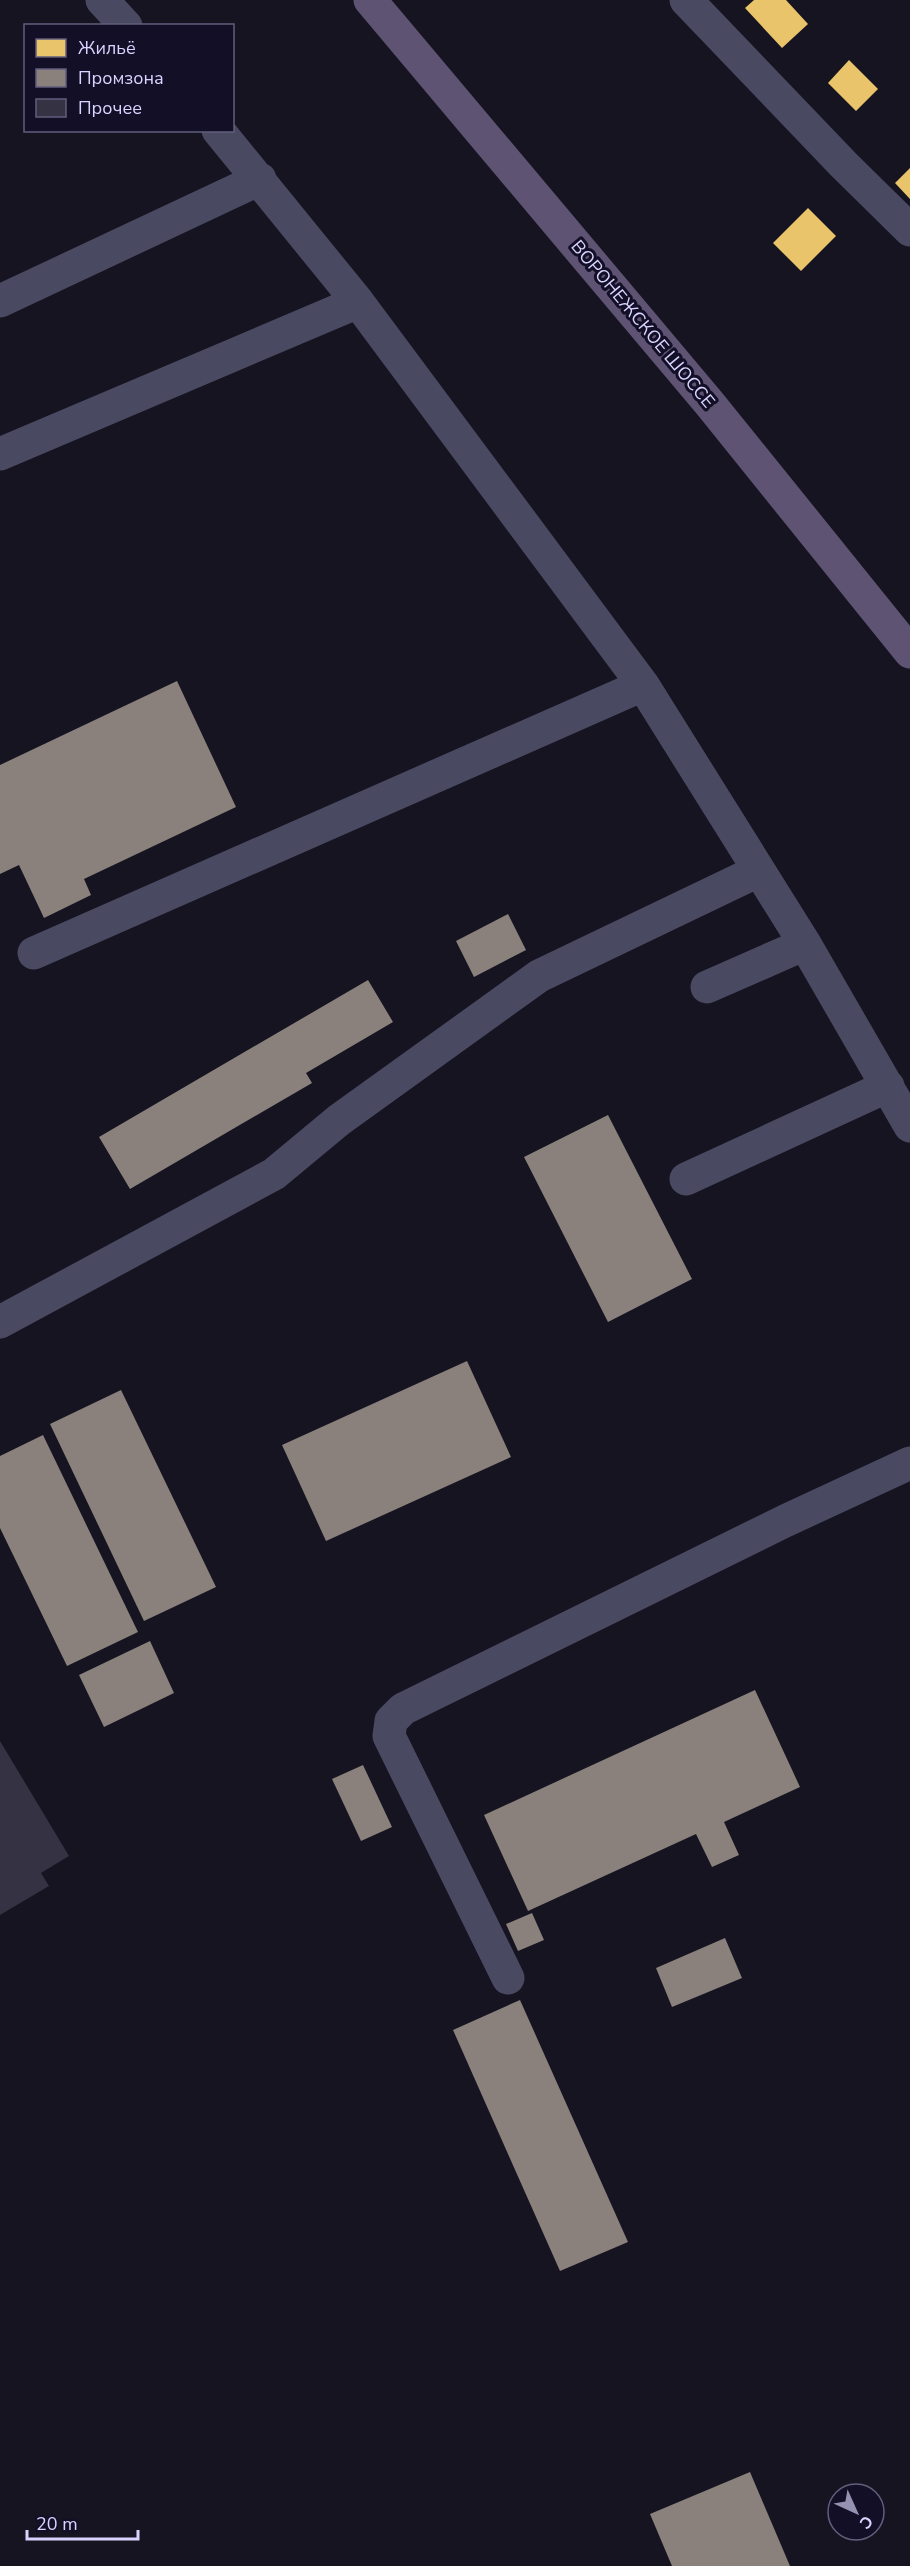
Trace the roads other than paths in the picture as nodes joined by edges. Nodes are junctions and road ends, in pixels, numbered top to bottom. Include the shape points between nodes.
1 (102, 0) edge
2 (370, 0) edge
3 (686, 0) edge
4 (124, 24) edge
5 (220, 132) edge
6 (260, 179) junction
7 (910, 230) edge
8 (0, 301) edge
9 (358, 302) junction
10 (0, 454) edge
11 (910, 652) edge
12 (643, 685) junction
13 (758, 871) junction
14 (805, 944) junction
15 (34, 953) dead end
16 (706, 987) dead end
17 (888, 1086) junction
18 (910, 1126) edge
19 (686, 1179) dead end
20 (0, 1322) edge
21 (910, 1462) edge
22 (508, 1978) dead end

1 - 4 street
2 - 11 main road, ВОРОНЕЖСКОЕ ШОССЕ via 710,404
3 - 7 street
5 - 6 street
6 - 8 street
6 - 9 street
9 - 10 street
9 - 12 street
12 - 13 street
12 - 15 street
13 - 14 street
13 - 20 street via 539,976 339,1119 274,1174
14 - 16 street
14 - 17 street
17 - 18 street
17 - 19 street
21 - 22 street via 403,1708 391,1721 389,1736

